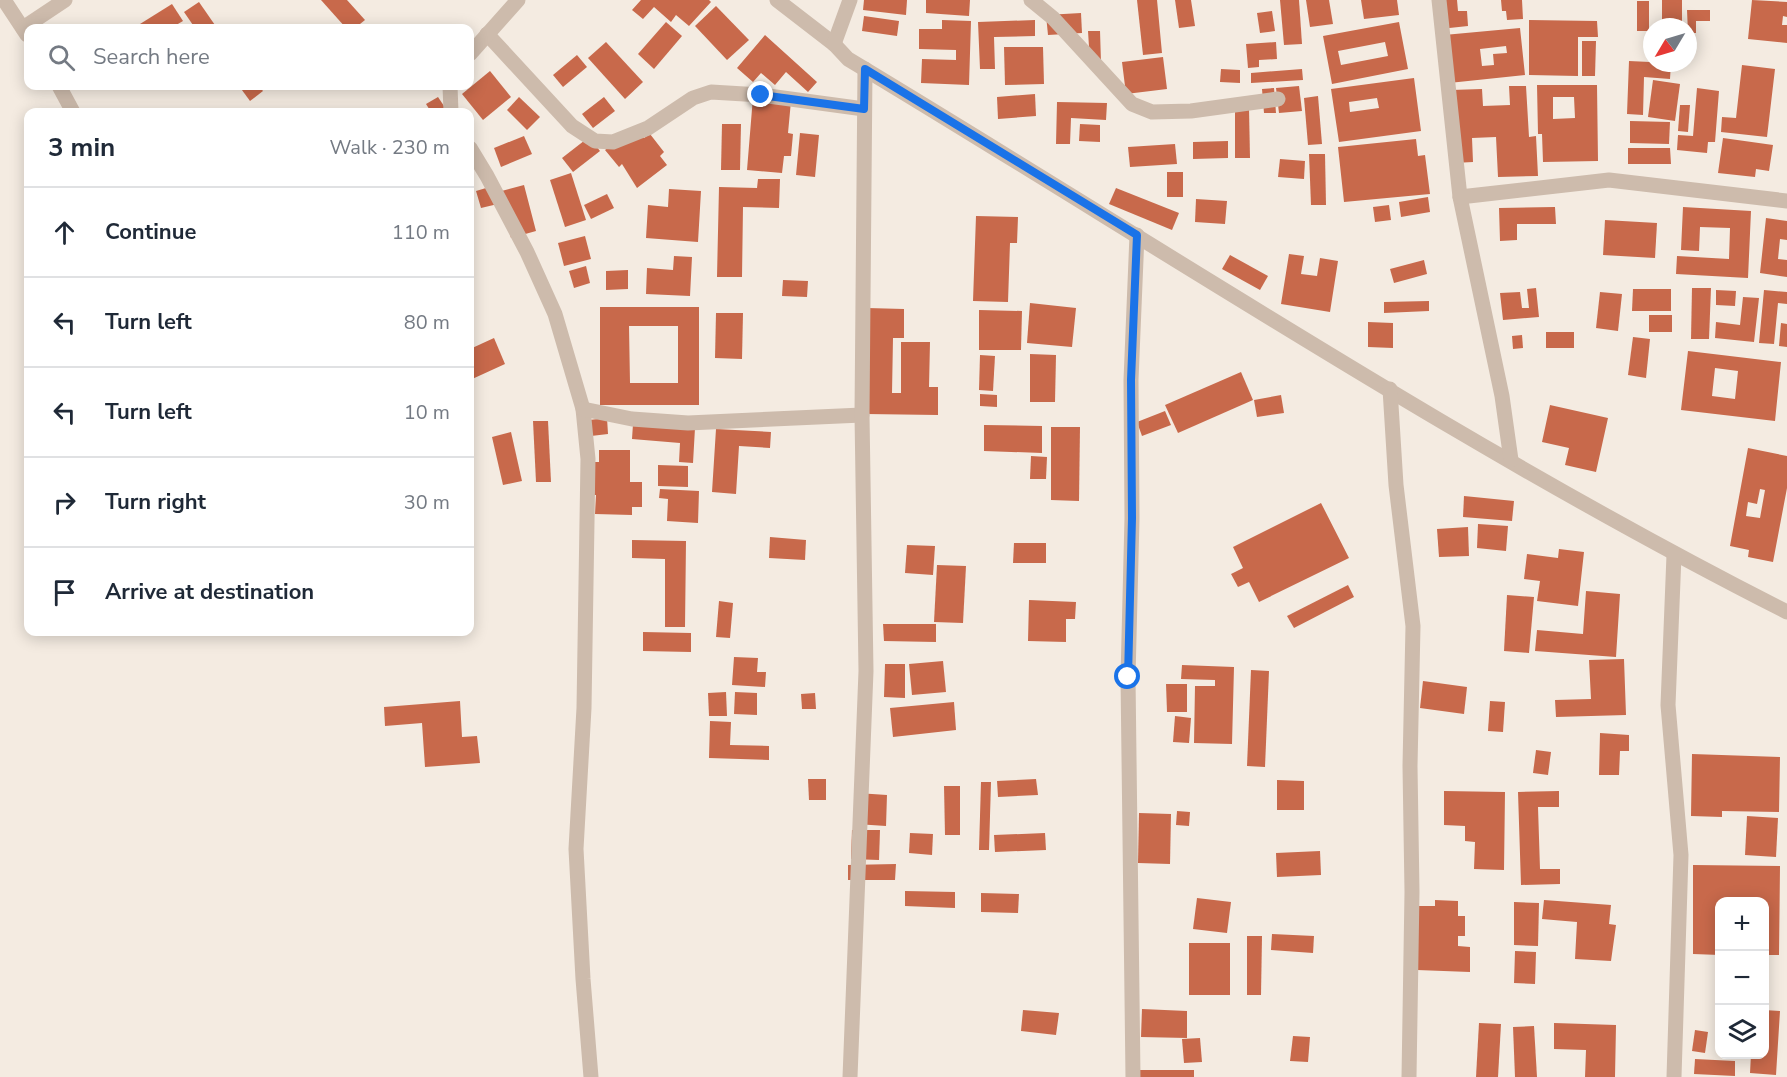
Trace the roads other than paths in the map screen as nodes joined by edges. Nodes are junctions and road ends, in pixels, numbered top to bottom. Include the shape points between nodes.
1 (4, 0) edge
2 (65, 0) edge
3 (518, 0) edge
4 (777, 0) edge
5 (850, 0) edge
6 (1031, 0) edge
7 (1439, 0) edge
8 (36, 24) edge
9 (24, 29) edge
10 (487, 34) junction
11 (834, 44) junction
12 (474, 49) edge
13 (865, 69) junction
14 (62, 90) edge
15 (450, 90) edge
16 (1278, 99) dead end
17 (71, 108) edge
18 (451, 108) edge
19 (864, 109) junction
20 (474, 158) edge
21 (1460, 197) junction
22 (1787, 201) edge
23 (1137, 235) junction
24 (1390, 389) junction
25 (583, 409) junction
26 (862, 415) junction
27 (1511, 460) junction
28 (1674, 555) junction
29 (1787, 612) edge
30 (591, 1077) edge
31 (850, 1077) edge
32 (1133, 1077) edge
33 (1409, 1077) edge
34 (1674, 1077) edge

1 - 9 street
2 - 8 street
3 - 10 street
4 - 11 street
5 - 11 street
6 - 16 street via 1053,18 1132,104 1152,112 1191,111
7 - 21 street
10 - 12 street
10 - 19 street via 572,126 595,141 613,142 648,128 693,98 711,92
11 - 13 street
13 - 19 street
13 - 23 street
14 - 17 street
15 - 18 street
19 - 26 street
20 - 25 street via 527,252 555,314
21 - 22 street via 1610,180
21 - 27 street via 1502,396
23 - 24 street
23 - 32 street via 1131,380 1128,677
24 - 27 street
24 - 33 street via 1396,485 1413,626
25 - 26 street via 632,419 688,423
25 - 30 street via 588,459 576,849
26 - 31 street via 866,671
27 - 28 street
28 - 29 street
28 - 34 street via 1668,705 1681,855

